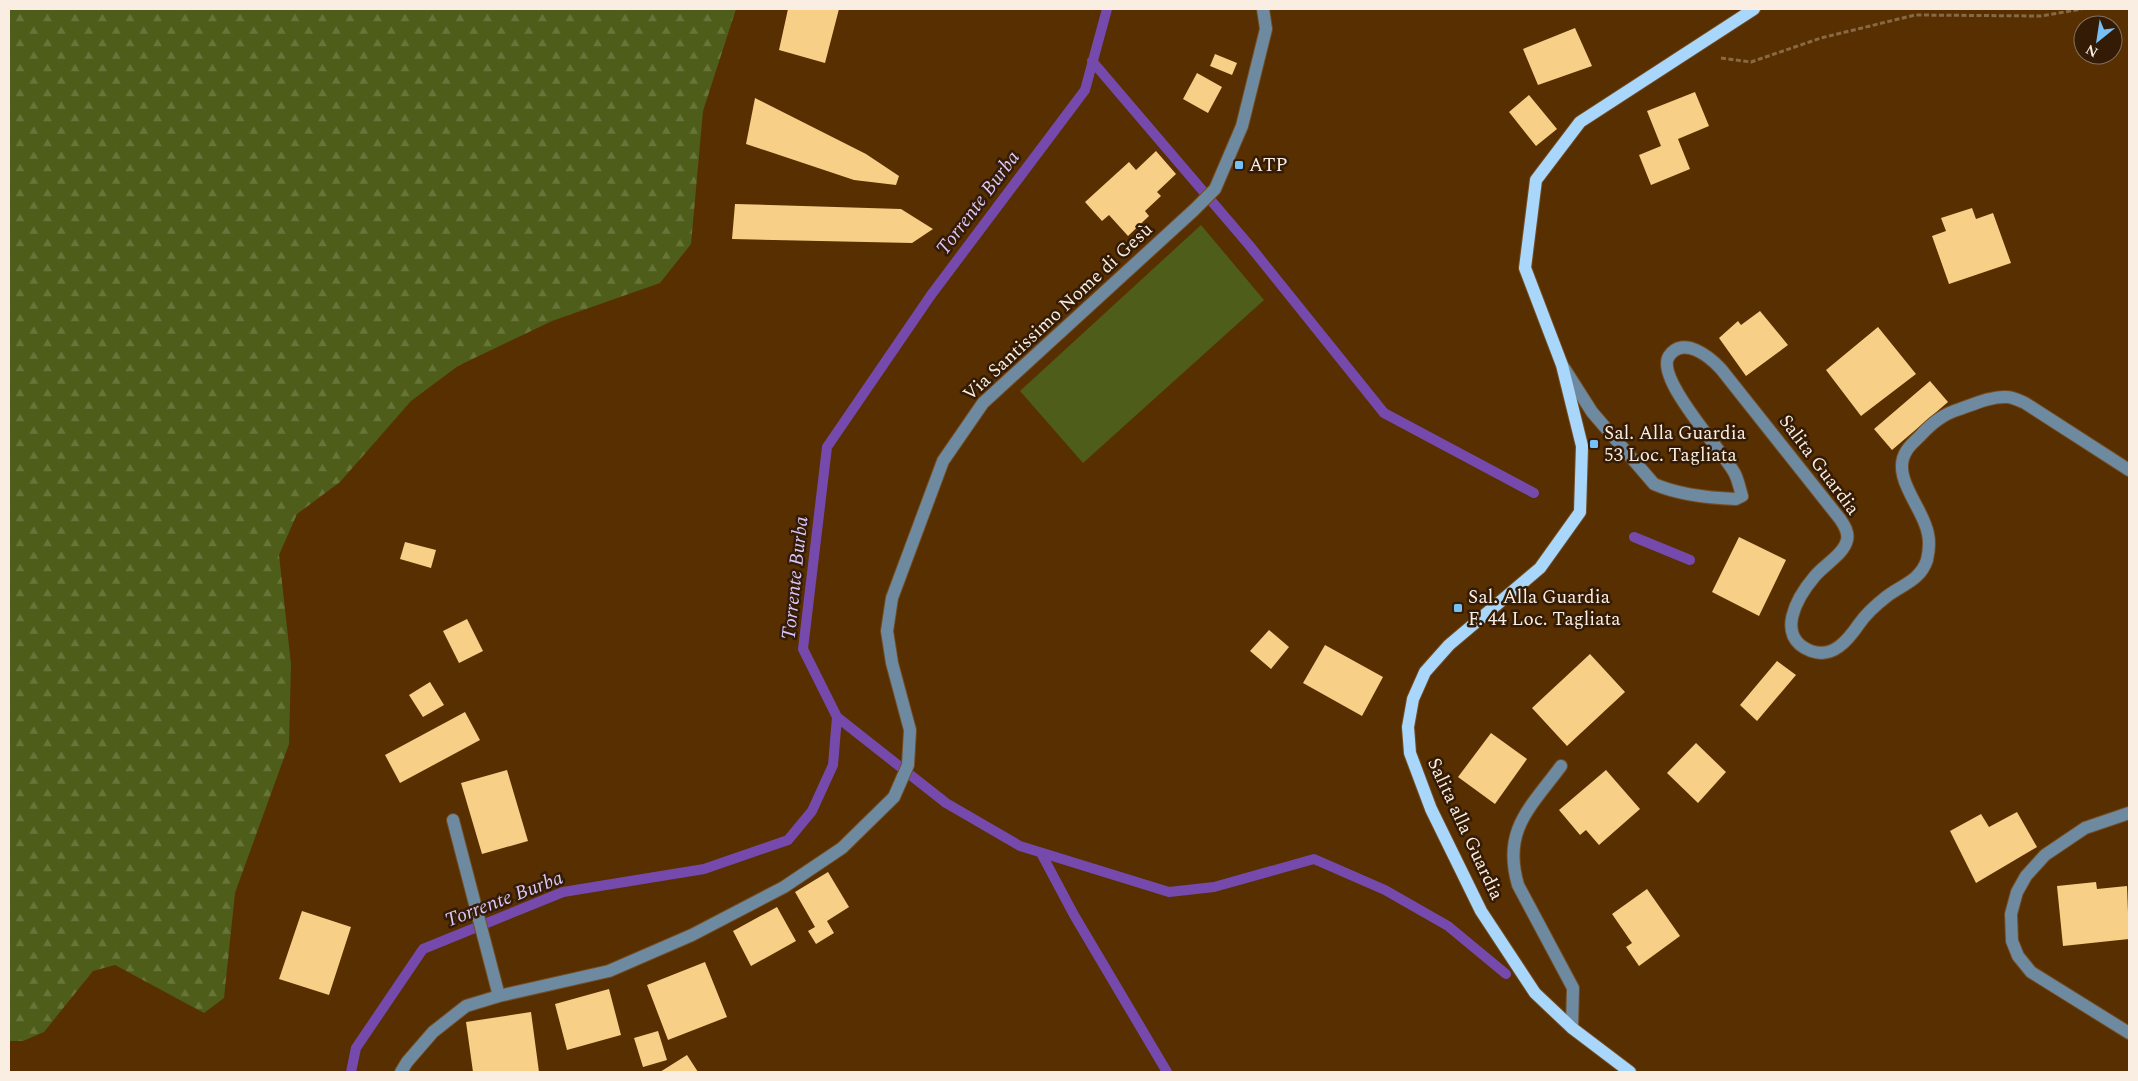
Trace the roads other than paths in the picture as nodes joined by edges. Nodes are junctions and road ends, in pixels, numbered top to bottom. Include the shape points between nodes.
1 (1263, 9) edge
2 (1754, 9) edge
3 (1562, 365) junction
4 (2129, 470) edge
5 (1561, 766) dead end
6 (2129, 813) edge
7 (453, 820) dead end
8 (499, 996) junction
9 (1572, 1028) junction
10 (2129, 1033) edge
11 (400, 1072) edge
12 (1630, 1072) edge

1 - 8 street, Via Santissimo Nome di Gesù via 1266,29 1242,126 1215,189 983,403 943,461 892,598 888,631 892,663 910,730 908,765 894,797 842,848 784,887 692,935 609,971
2 - 3 main road, Salita alla Guardia via 1580,122 1536,180 1525,268
3 - 4 street, Salita Guardia via 1592,412 1654,484 1682,493 1736,499 1742,496 1735,474 1672,384 1666,363 1676,350 1686,347 1712,359 1721,369 1846,529 1848,538 1845,546 1814,576 1790,621 1800,647 1816,653 1833,650 1846,642 1886,596 1912,582 1923,567 1930,547 1928,532 1904,482 1901,466 1906,450 1945,413 2009,397
3 - 9 main road, Salita alla Guardia via 1582,446 1580,512 1540,568 1450,645 1426,672 1414,699 1408,726 1410,753 1431,809 1481,911 1535,992
5 - 9 street via 1516,832 1513,848 1518,885 1573,988
6 - 10 street via 2085,828 2045,855 2026,876 2011,914 2012,941 2018,956 2031,972
7 - 8 street
8 - 11 street, Via Santissimo Nome di Gesù via 466,1006 433,1032
9 - 12 main road, Salita alla Guardia

